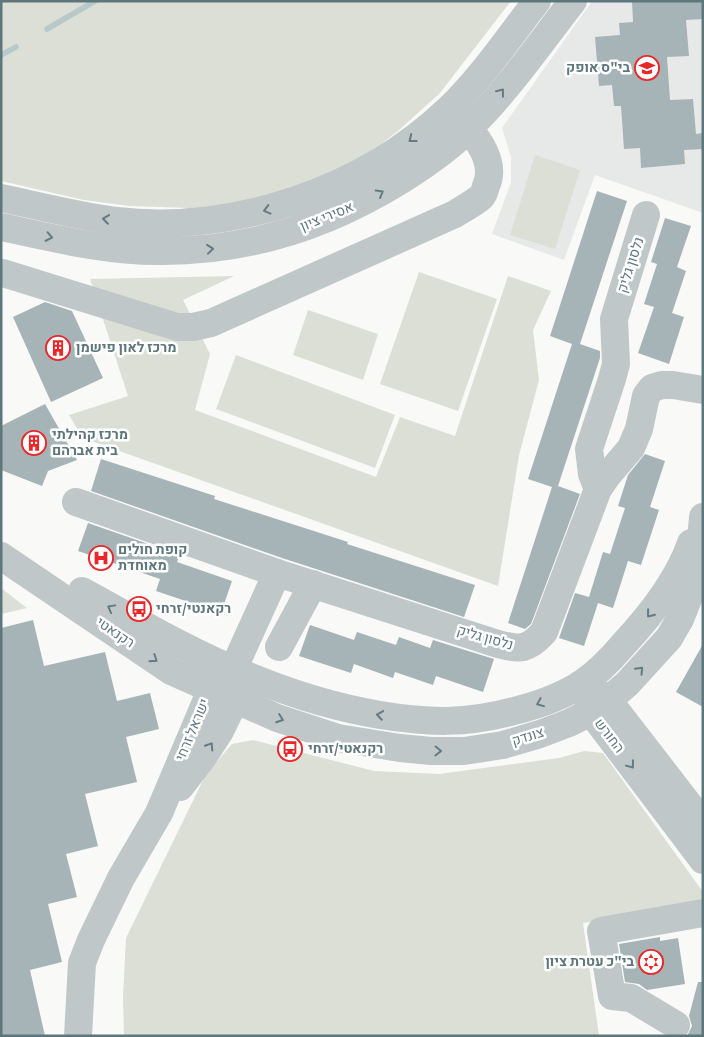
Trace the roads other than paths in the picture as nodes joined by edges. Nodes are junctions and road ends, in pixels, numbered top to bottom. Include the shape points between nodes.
1 (538, 1) edge
2 (573, 1) edge
3 (450, 108) junction
4 (470, 128) junction
5 (1, 198) edge
6 (646, 215) dead end
7 (1, 227) edge
8 (3, 273) dead end
9 (703, 390) edge
10 (598, 489) junction
11 (76, 502) dead end
12 (703, 508) edge
13 (703, 517) edge
14 (1, 551) edge
15 (1, 556) edge
16 (277, 572) junction
17 (313, 584) junction
18 (278, 647) dead end
19 (232, 670) junction
20 (584, 682) junction
21 (223, 695) junction
22 (599, 706) junction
23 (703, 823) edge
24 (703, 860) edge
25 (703, 913) edge
26 (676, 1025) dead end
27 (78, 1036) edge

1 - 3 street, אסירי ציון
4 -> 2 street, אסירי ציון
3 - 4 street
3 -> 5 street, אסירי ציון via 405,144 331,187 275,208 244,215 186,223 117,221
7 -> 4 street, אסירי ציון via 114,249 187,251 250,243 343,213 421,168
4 - 8 street via 489,163 489,181 482,196 455,214 211,323 177,327
6 - 10 street, נלסון גליק via 614,319 616,364 589,449 592,474
9 - 10 street, נלסון גליק via 673,385 652,388 646,396 631,448
10 - 17 street, נלסון גליק via 544,632 523,648 498,644
11 - 16 street, נלסון גליק
12 -> 20 street, צונדק via 677,573 652,611 607,662
22 -> 13 street, צונדק via 627,684 669,638 692,589
19 -> 14 street, רקנאטי
15 -> 21 street, רקנאטי via 171,671
16 - 17 street, נלסון גליק
16 - 19 street
17 - 18 street
20 -> 19 street, צונדק via 540,703 497,716 461,722 432,722 344,709 287,692
19 - 21 street
20 - 22 street, החורש
21 -> 22 street, צונדק via 277,718 338,738 431,751 464,751 503,745 568,723
21 - 27 street, ישראל זרחי via 220,731 159,813 91,940 82,963
22 - 23 street, החורש
22 -> 24 street, החורש
25 - 26 street via 601,931 612,996 631,998

